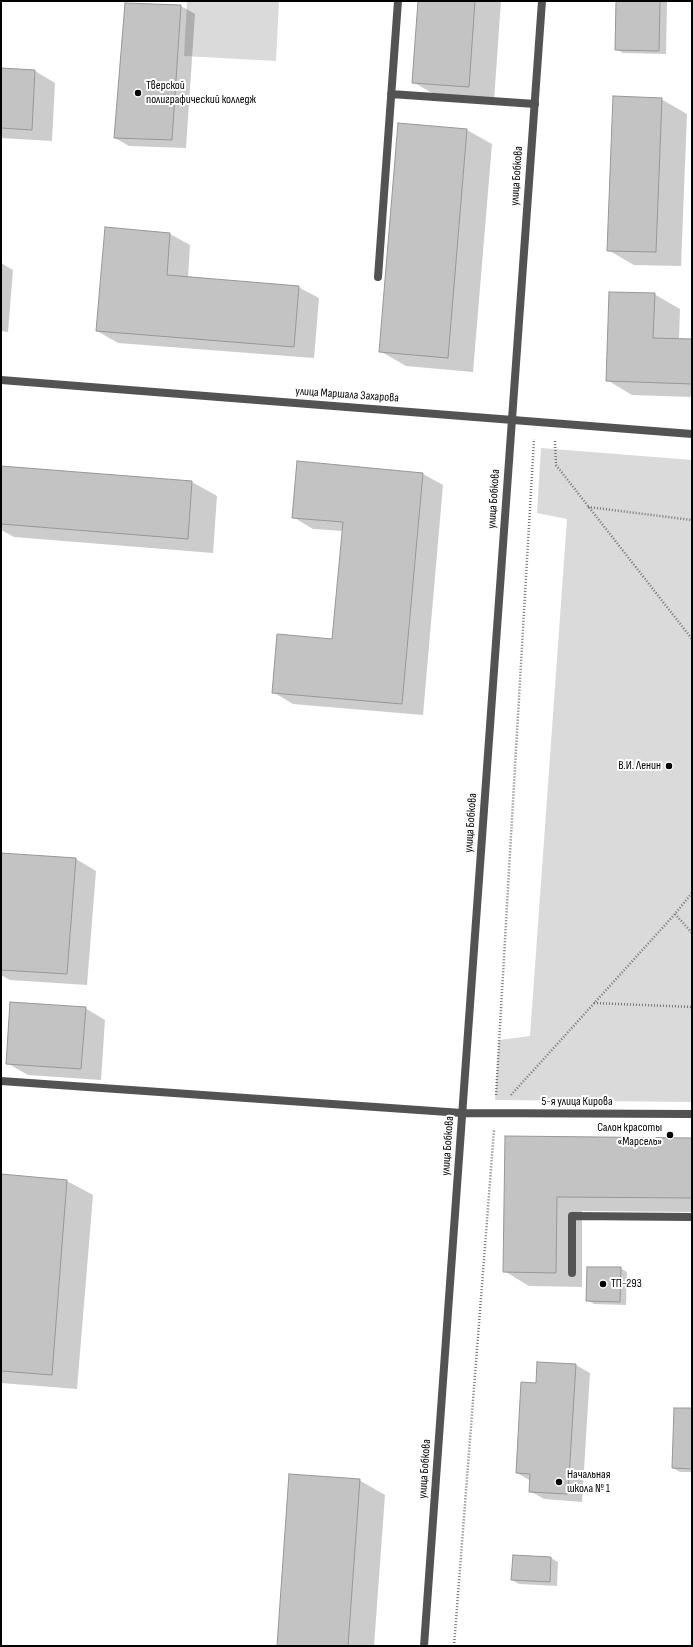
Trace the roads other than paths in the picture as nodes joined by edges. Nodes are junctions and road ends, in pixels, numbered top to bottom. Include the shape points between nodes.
1 (398, 1) edge
2 (542, 1) edge
3 (391, 94) junction
4 (535, 104) junction
5 (378, 277) dead end
6 (1, 380) edge
7 (512, 420) junction
8 (692, 434) edge
9 (1, 1081) edge
10 (462, 1113) junction
11 (692, 1114) edge
12 (692, 1217) edge
13 (572, 1273) dead end
14 (424, 1646) edge

1 - 3 street
2 - 4 street, улица Бобкова
3 - 4 street
3 - 5 street
4 - 7 street, улица Бобкова
6 - 7 street, улица Маршала Захарова
7 - 8 street, улица Маршала Захарова
7 - 10 street, улица Бобкова
9 - 10 street, 5-я улица Кирова
10 - 11 street, 5-я улица Кирова
10 - 14 street, улица Бобкова
12 - 13 street via 572,1216

